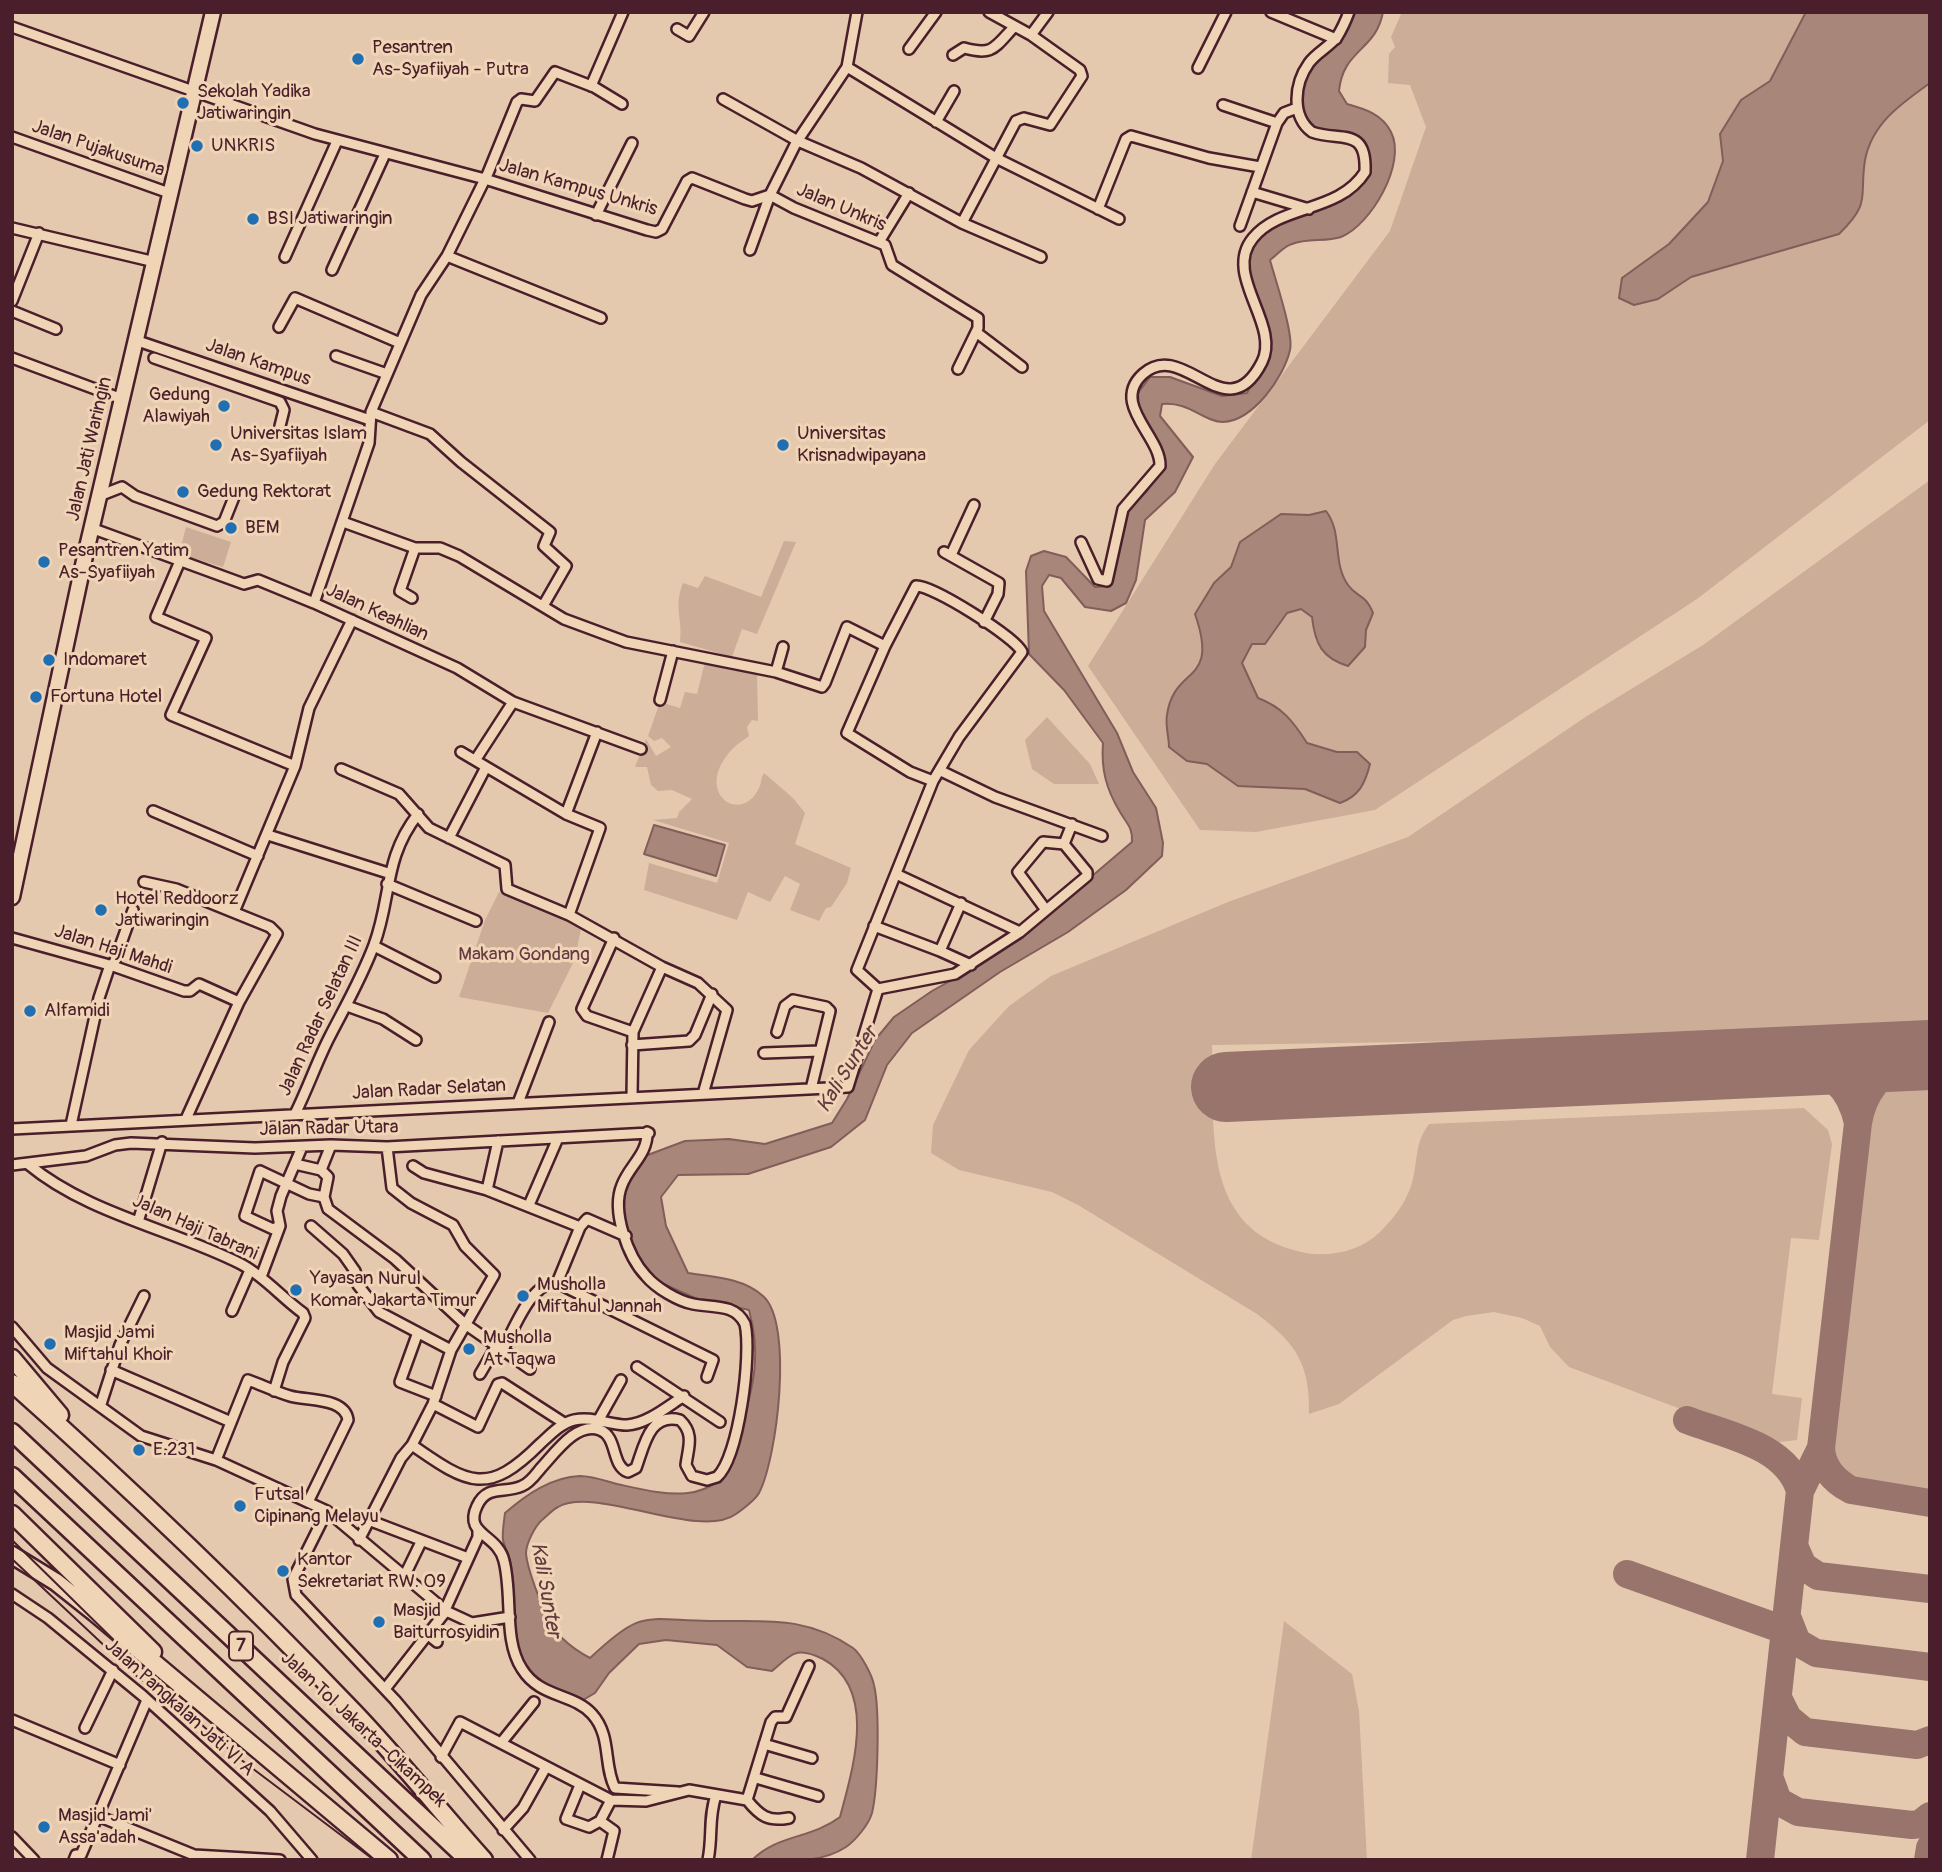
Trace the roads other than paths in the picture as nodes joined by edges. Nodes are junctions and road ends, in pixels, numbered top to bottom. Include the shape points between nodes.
1 (213, 12) edge
2 (623, 12) edge
3 (704, 12) edge
4 (857, 12) edge
5 (936, 12) edge
6 (989, 12) edge
7 (1048, 12) edge
8 (1226, 12) edge
9 (1271, 12) edge
10 (1349, 12) edge
11 (12, 27) edge
12 (1014, 27) junction
13 (677, 29) dead end
14 (1031, 35) junction
15 (1336, 38) junction
16 (909, 49) dead end
17 (953, 55) dead end
18 (847, 67) junction
19 (1198, 68) dead end
20 (591, 86) junction
21 (954, 91) dead end
22 (195, 92) junction
23 (723, 99) dead end
24 (622, 104) dead end
25 (1223, 105) dead end
26 (1297, 108) junction
27 (936, 122) junction
28 (1277, 123) junction
29 (12, 137) edge
30 (337, 141) junction
31 (798, 141) junction
32 (632, 143) dead end
33 (385, 154) junction
34 (996, 158) junction
35 (1260, 167) junction
36 (485, 179) junction
37 (1252, 192) junction
38 (909, 193) junction
39 (172, 194) junction
40 (770, 195) junction
41 (1098, 209) junction
42 (1309, 209) junction
43 (596, 215) junction
44 (1119, 219) dead end
45 (962, 223) junction
46 (1240, 226) dead end
47 (12, 228) edge
48 (38, 233) junction
49 (879, 242) junction
50 (750, 250) dead end
51 (447, 256) junction
52 (285, 257) dead end
53 (1041, 257) dead end
54 (155, 262) junction
55 (332, 270) dead end
56 (12, 301) edge
57 (12, 311) edge
58 (601, 318) dead end
59 (279, 327) dead end
60 (57, 329) dead end
61 (976, 332) junction
62 (135, 340) junction
63 (400, 343) junction
64 (336, 356) dead end
65 (12, 358) edge
66 (154, 358) dead end
67 (1022, 367) dead end
68 (958, 369) dead end
69 (387, 374) junction
70 (122, 399) junction
71 (370, 416) junction
72 (280, 426) dead end
73 (99, 496) junction
74 (234, 497) dead end
75 (974, 505) dead end
76 (343, 522) junction
77 (91, 528) junction
78 (1081, 541) dead end
79 (415, 548) junction
80 (180, 561) junction
81 (412, 598) dead end
82 (314, 603) junction
83 (543, 606) junction
84 (352, 620) junction
85 (984, 622) junction
86 (885, 646) junction
87 (783, 647) dead end
88 (673, 651) junction
89 (776, 672) junction
90 (660, 700) dead end
91 (513, 702) junction
92 (597, 732) junction
93 (641, 749) dead end
94 (461, 752) dead end
95 (476, 759) junction
96 (295, 766) junction
97 (486, 767) junction
98 (341, 769) dead end
99 (941, 771) junction
100 (933, 781) junction
101 (153, 811) dead end
102 (418, 814) junction
103 (566, 814) junction
104 (1072, 824) junction
105 (268, 835) junction
106 (1102, 836) dead end
107 (449, 838) junction
108 (1063, 844) junction
109 (258, 856) junction
110 (388, 873) junction
111 (896, 874) junction
112 (14, 877) edge
113 (144, 882) dead end
114 (387, 884) junction
115 (12, 897) edge
116 (961, 903) junction
117 (132, 910) dead end
118 (1046, 910) junction
119 (234, 912) junction
120 (569, 915) junction
121 (476, 921) dead end
122 (874, 926) junction
123 (1020, 932) junction
124 (12, 938) edge
125 (614, 938) junction
126 (374, 946) junction
127 (940, 951) junction
128 (971, 965) junction
129 (111, 966) junction
130 (662, 967) junction
131 (435, 977) dead end
132 (878, 989) junction
133 (712, 995) junction
134 (239, 1002) junction
135 (347, 1006) junction
136 (550, 1022) dead end
137 (633, 1032) junction
138 (777, 1032) dead end
139 (416, 1040) dead end
140 (632, 1045) junction
141 (820, 1051) junction
142 (765, 1053) dead end
143 (811, 1089) junction
144 (704, 1094) junction
145 (632, 1097) junction
146 (518, 1103) junction
147 (295, 1114) junction
148 (186, 1119) junction
149 (71, 1125) junction
150 (12, 1129) edge
151 (558, 1138) junction
152 (498, 1141) junction
153 (162, 1142) junction
154 (331, 1145) junction
155 (302, 1147) junction
156 (387, 1147) junction
157 (28, 1164) junction
158 (295, 1164) junction
159 (12, 1165) edge
160 (413, 1166) dead end
161 (321, 1170) junction
162 (286, 1184) junction
163 (487, 1190) junction
164 (324, 1197) junction
165 (529, 1205) junction
166 (138, 1222) junction
167 (280, 1226) junction
168 (311, 1226) dead end
169 (580, 1227) junction
170 (626, 1236) junction
171 (250, 1270) junction
172 (261, 1277) junction
173 (557, 1283) junction
174 (144, 1296) dead end
175 (232, 1311) dead end
176 (465, 1324) junction
177 (12, 1327) edge
178 (417, 1335) junction
179 (500, 1347) junction
180 (451, 1350) junction
181 (12, 1357) edge
182 (636, 1367) dead end
183 (530, 1369) dead end
184 (111, 1370) junction
185 (480, 1374) dead end
186 (707, 1377) dead end
187 (621, 1381) dead end
188 (12, 1382) edge
189 (274, 1391) junction
190 (684, 1396) junction
191 (435, 1400) junction
192 (101, 1404) junction
193 (598, 1421) junction
194 (231, 1422) junction
195 (720, 1422) dead end
196 (564, 1423) junction
197 (12, 1432) edge
198 (412, 1445) junction
199 (97, 1458) junction
200 (216, 1461) junction
201 (12, 1476) edge
202 (309, 1500) junction
203 (327, 1511) junction
204 (12, 1514) edge
205 (370, 1521) junction
206 (478, 1530) junction
207 (359, 1540) junction
208 (421, 1542) junction
209 (12, 1555) edge
210 (468, 1558) junction
211 (404, 1577) junction
212 (56, 1582) junction
213 (12, 1594) edge
214 (96, 1595) junction
215 (446, 1610) junction
216 (510, 1617) junction
217 (426, 1633) junction
218 (437, 1642) dead end
219 (808, 1666) dead end
220 (113, 1670) junction
221 (171, 1675) junction
222 (385, 1689) junction
223 (147, 1700) junction
224 (534, 1702) dead end
225 (12, 1720) edge
226 (85, 1728) dead end
227 (500, 1743) junction
228 (764, 1744) junction
229 (441, 1757) junction
230 (812, 1758) dead end
231 (120, 1765) junction
232 (545, 1767) junction
233 (756, 1778) junction
234 (580, 1785) junction
235 (678, 1792) junction
236 (716, 1795) junction
237 (818, 1796) dead end
238 (611, 1800) junction
239 (747, 1801) junction
240 (98, 1816) junction
241 (789, 1818) dead end
242 (600, 1821) junction
243 (503, 1830) junction
244 (12, 1837) edge
245 (34, 1860) edge
246 (74, 1860) edge
247 (280, 1860) edge
248 (312, 1860) edge
249 (389, 1860) edge
250 (422, 1860) edge
251 (468, 1860) edge
252 (484, 1860) edge
253 (530, 1860) edge
254 (607, 1860) edge
255 (708, 1860) edge

1 - 22 main road, Jalan Jati Waringin
2 - 20 street
3 - 13 street via 689,36
4 - 18 street, Jalan Unkris
5 - 16 street
6 - 12 street
7 - 14 street
8 - 19 street
9 - 15 street
10 - 15 street
11 - 22 street
12 - 14 street
12 - 17 street via 992,51 964,48
14 - 34 street via 1082,76 1050,125 1024,118 1016,121
15 - 26 street via 1309,63
18 - 27 street
18 - 31 street, Jalan Unkris
20 - 24 street
20 - 36 street via 555,72 533,103 519,99
21 - 27 street
22 - 30 street
22 - 39 main road, Jalan Jati Waringin
23 - 31 street
25 - 28 street
26 - 28 street via 1283,113
26 - 42 street via 1299,118 1312,132 1356,141 1366,164 1351,190
27 - 34 street
28 - 35 street
29 - 39 street, Jalan Pujakusuma
30 - 33 street
30 - 52 street
31 - 38 street
31 - 40 street, Jalan Unkris
32 - 43 street
33 - 36 street
33 - 55 street
34 - 41 street
34 - 45 street
35 - 37 street
35 - 41 street via 1209,158 1131,135
36 - 43 street, Jalan Kampus Unkris
36 - 51 street, Jalan Kampus Unkris
37 - 42 street
37 - 46 street
38 - 45 street
38 - 49 street
39 - 54 main road, Jalan Jati Waringin
40 - 43 street, Jalan Kampus Unkris via 752,201 692,178 659,232
40 - 49 street, Jalan Unkris
40 - 50 street
41 - 44 street
42 - 78 street via 1274,222 1247,247 1246,277 1265,339 1258,368 1242,388 1232,390 1173,366 1156,367 1141,376 1133,411 1160,466 1123,509 1107,581 1094,573
45 - 53 street
47 - 48 street
48 - 54 street
48 - 56 street
49 - 61 street, Jalan Unkris via 888,248 892,265 978,318
51 - 58 street
51 - 63 street, Jalan Kampus Unkris via 421,295
54 - 62 main road, Jalan Jati Waringin
57 - 60 street
59 - 63 street via 295,298
61 - 67 street
61 - 68 street
62 - 70 main road, Jalan Jati Waringin
62 - 71 street, Jalan Kampus
63 - 69 street, Jalan Kampus Unkris
64 - 69 street
65 - 70 street
66 - 72 street via 280,402 284,410
69 - 71 street, Jalan Kampus Unkris
70 - 73 main road, Jalan Jati Waringin
71 - 76 street, Jalan Kampus Unkris via 369,443
71 - 83 street, Jalan Kampus via 430,433 550,531 544,546 566,566
73 - 74 street via 122,487 217,526 224,522
73 - 77 main road, Jalan Jati Waringin
75 - 85 street via 948,554 999,583
76 - 79 street
76 - 82 street, Jalan Kampus Unkris
77 - 80 street, Jalan Keahlian
77 - 112 main road, Jalan Jati Waringin
79 - 81 street via 400,591
79 - 83 street via 440,548 459,556
80 - 82 street, Jalan Keahlian via 244,584 258,580
80 - 96 street via 156,617 206,638 171,715
82 - 84 street, Jalan Keahlian
83 - 88 street via 564,619 626,642
84 - 91 street, Jalan Keahlian via 457,668
84 - 96 street via 309,708
85 - 86 street via 928,588 916,586
85 - 99 street via 1023,652 959,737
86 - 89 street via 847,627 822,687
86 - 100 street via 847,733
87 - 89 street
88 - 89 street
88 - 90 street
91 - 92 street, Jalan Keahlian
91 - 95 street
92 - 93 street, Jalan Keahlian
92 - 103 street
94 - 95 street
95 - 97 street
96 - 105 street
97 - 103 street
97 - 107 street
98 - 102 street via 399,794
99 - 100 street
99 - 104 street via 995,797
100 - 111 street
101 - 109 street
102 - 107 street via 429,828
102 - 110 street, Jalan Radar Selatan III via 400,841
103 - 120 street via 600,828
104 - 106 street
104 - 108 street
105 - 109 street
105 - 110 street
107 - 120 street via 505,865 507,889
108 - 118 street via 1087,876
108 - 118 street via 1043,842 1018,872
109 - 119 street
110 - 114 street, Jalan Radar Selatan III
111 - 116 street
111 - 122 street
112 - 115 main road, Jalan Jati Waringin
113 - 119 street
114 - 121 street
114 - 126 street, Jalan Radar Selatan III
116 - 123 street
116 - 127 street
117 - 129 street
118 - 123 street
119 - 134 street via 277,934
120 - 125 street
122 - 127 street
122 - 132 street via 857,971
123 - 128 street
124 - 129 street, Jalan Haji Mahdi
125 - 130 street
125 - 137 street via 582,1009 587,1016
126 - 131 street
126 - 135 street, Jalan Radar Selatan III
127 - 128 street
128 - 132 street via 948,976
129 - 134 street, Jalan Haji Mahdi via 184,991 199,984
129 - 149 street via 99,998
130 - 133 street via 698,983
130 - 137 street
132 - 143 street, Jalan Radar Selatan via 848,1087
133 - 140 street via 689,1041
133 - 144 street via 727,1013
134 - 148 street
135 - 139 street via 383,1019
135 - 147 street, Jalan Radar Selatan III
136 - 146 street
137 - 140 street
138 - 141 street via 788,1002 825,1007 830,1016
140 - 145 street
141 - 142 street
141 - 143 street
143 - 144 street, Jalan Radar Selatan
144 - 145 street, Jalan Radar Selatan
145 - 146 street, Jalan Radar Selatan
146 - 147 street, Jalan Radar Selatan
147 - 148 street, Jalan Radar Selatan
148 - 149 street, Jalan Radar Selatan
149 - 150 street, Jalan Radar Selatan
151 - 152 street, Jalan Radar Utara
151 - 165 street
151 - 170 street, Jalan Radar Utara via 648,1133 619,1193
152 - 156 street, Jalan Radar Utara
152 - 163 street
153 - 155 street, Jalan Radar Utara
153 - 157 street, Jalan Radar Utara via 115,1145 86,1156
153 - 166 street
154 - 155 street, Jalan Radar Utara
154 - 156 street, Jalan Radar Utara
154 - 161 street
155 - 158 street
156 - 176 street via 392,1188 453,1225 465,1246 493,1273
157 - 159 street, Jalan Radar Utara
157 - 166 street, Jalan Haji Tabrani
158 - 161 street
158 - 162 street
160 - 163 street
161 - 164 street via 327,1177
162 - 164 street
162 - 167 street via 277,1211
162 - 167 street via 260,1171 245,1215 273,1229
163 - 165 street
164 - 176 street via 328,1209 406,1268
165 - 169 street
166 - 171 street, Jalan Haji Tabrani
167 - 172 street
168 - 178 street via 344,1254 358,1285 379,1312
169 - 170 street via 587,1219
169 - 173 street
170 - 206 street via 649,1279 687,1302 731,1310 745,1324 747,1375 728,1462 717,1477 692,1476 686,1465 689,1432 680,1420 672,1419 652,1428 636,1468 626,1471 620,1468 608,1436 587,1428 570,1438 524,1486 486,1493 475,1510
171 - 172 street, Jalan Haji Tabrani
171 - 175 street
172 - 189 street, Jalan Haji Tabrani via 304,1316
173 - 179 street via 535,1293
173 - 186 street via 713,1360
174 - 184 street
176 - 179 street
176 - 180 street
177 - 192 street via 47,1368
178 - 180 street
178 - 191 street via 400,1382
179 - 183 street
179 - 185 street
180 - 191 street
181 - 199 highway
182 - 190 street
184 - 192 street
184 - 194 street
187 - 193 street
188 - 199 highway
189 - 194 street via 248,1380
189 - 202 street via 322,1400 348,1415
190 - 193 street via 641,1422
190 - 195 street
191 - 196 street via 478,1427 502,1383
191 - 198 street
192 - 200 street via 141,1436
193 - 196 street
194 - 200 street
196 - 198 street via 521,1464 495,1479 460,1474
197 - 251 highway, Jalan Tol Jakarta–Cikampek / 7
198 - 205 street
199 - 252 highway via 356,1714
200 - 202 street
201 - 250 highway
202 - 203 street
203 - 207 street
203 - 222 street via 293,1579 296,1595
204 - 214 highway
205 - 207 street
205 - 208 street
206 - 210 street
206 - 216 street via 502,1552
207 - 211 street
208 - 210 street
208 - 211 street
209 - 212 highway
210 - 215 street
211 - 215 street
212 - 214 highway
212 - 221 highway via 161,1672
213 - 220 street, Jalan Pangkalan Jati VI A
214 - 221 highway via 164,1662
215 - 216 street via 472,1623
215 - 217 street
216 - 235 street via 514,1655 523,1671 541,1689 589,1711 598,1722 615,1788
217 - 218 street
217 - 222 street
219 - 228 street via 786,1717 773,1719
220 - 223 street, Jalan Pangkalan Jati VI A
220 - 226 street
221 - 249 highway
222 - 229 street
223 - 231 street
223 - 248 street, Jalan Pangkalan Jati VI A via 270,1811
224 - 227 street
225 - 231 street
227 - 229 street via 458,1722
227 - 232 street
228 - 230 street
228 - 233 street
229 - 243 street
231 - 240 street
232 - 234 street
232 - 243 street via 523,1808
233 - 237 street
233 - 239 street
234 - 238 street
234 - 242 street via 566,1819 589,1827
235 - 236 street
235 - 238 street via 646,1801
236 - 239 street
236 - 255 street via 709,1816 713,1834
238 - 242 street
239 - 241 street via 760,1816
240 - 246 street via 81,1855
240 - 247 street via 194,1855
242 - 254 street via 614,1831
243 - 253 street
244 - 245 street

